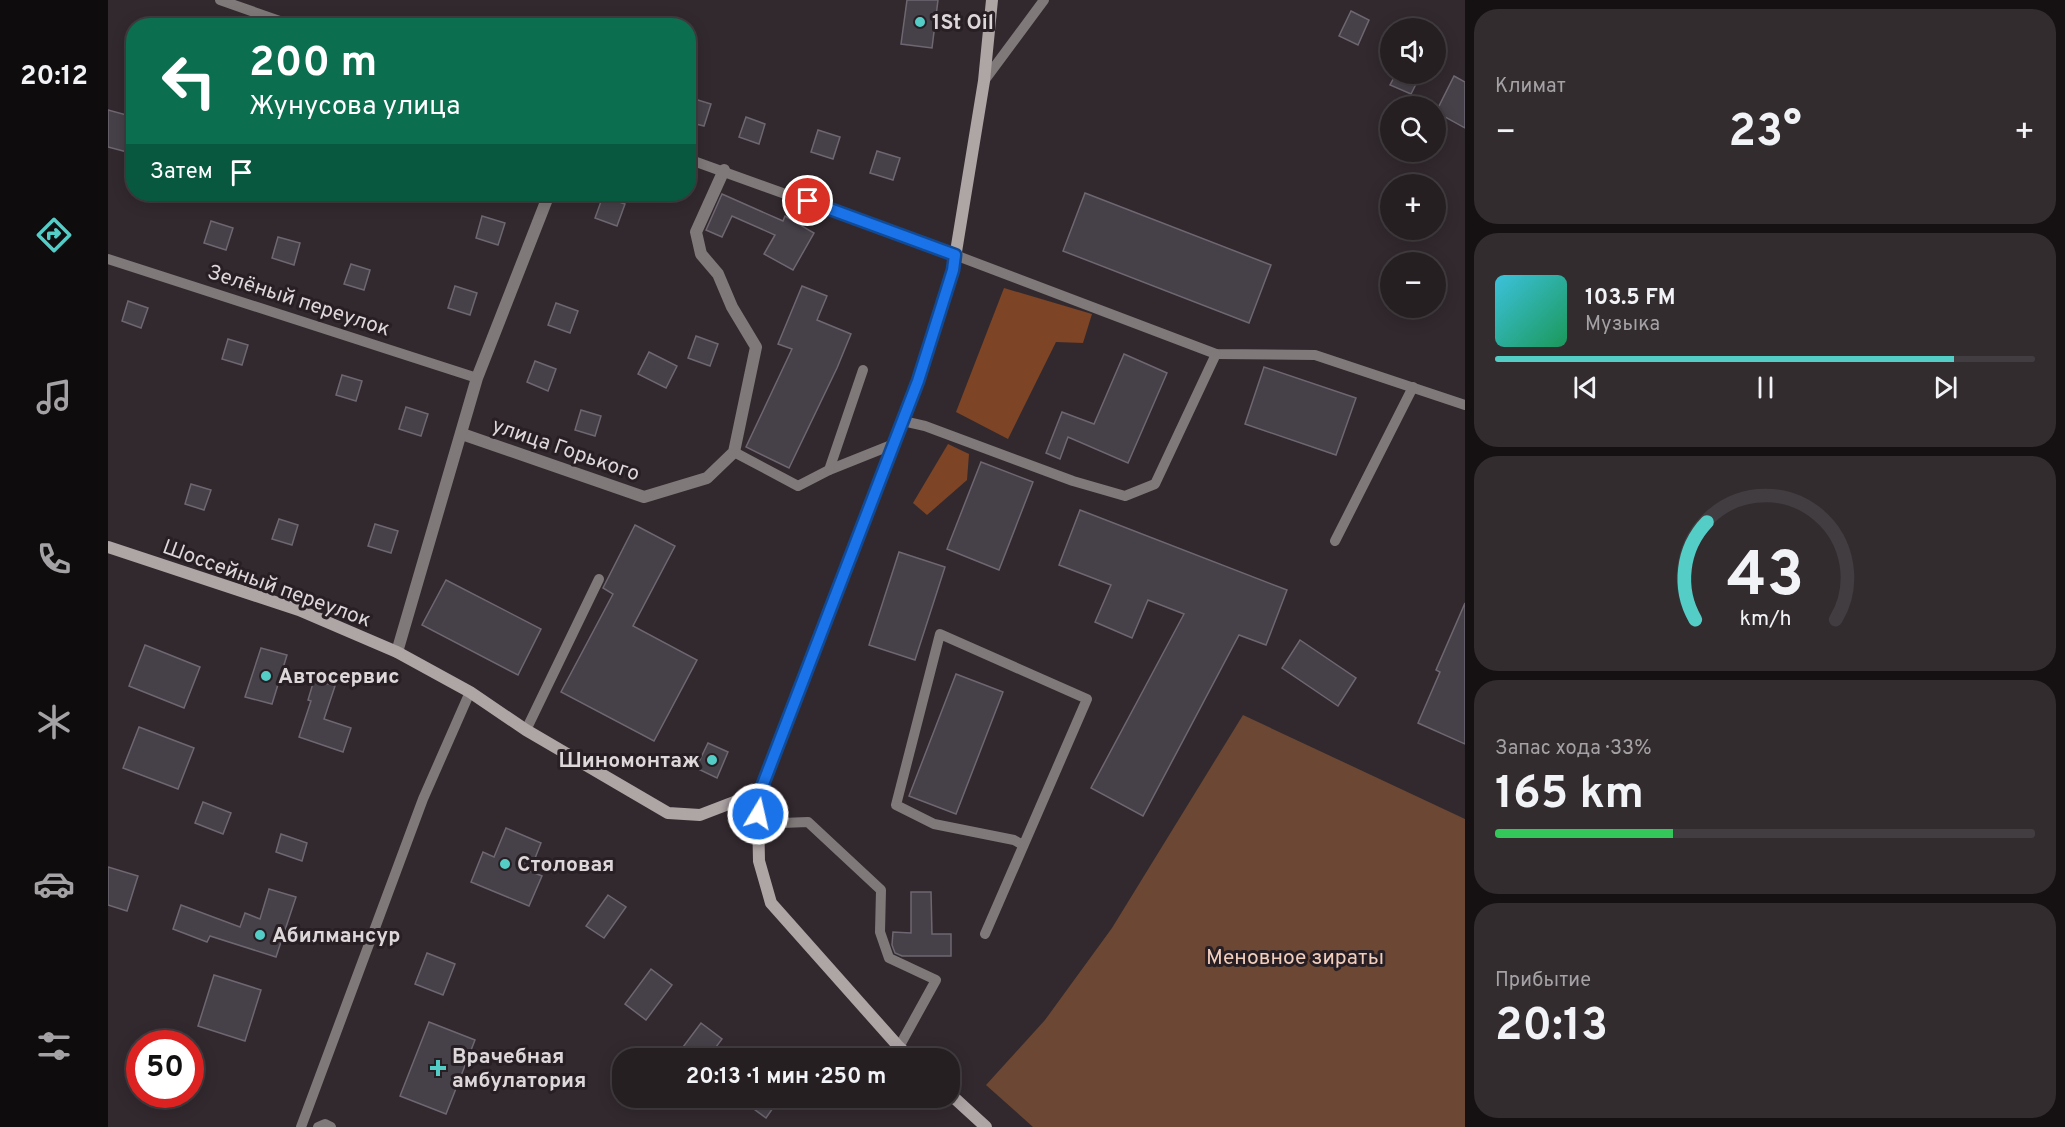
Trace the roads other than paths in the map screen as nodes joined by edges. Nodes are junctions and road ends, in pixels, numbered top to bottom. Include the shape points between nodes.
1 (220, 0) edge
2 (992, 0) edge
3 (1044, 0) edge
4 (271, 18) edge
5 (984, 81) junction
6 (696, 161) edge
7 (724, 170) junction
8 (546, 201) edge
9 (955, 255) junction
10 (108, 259) edge
11 (1216, 354) junction
12 (863, 370) dead end
13 (477, 378) junction
14 (1413, 387) junction
15 (1465, 405) edge
16 (903, 421) junction
17 (462, 434) junction
18 (894, 444) junction
19 (734, 452) junction
20 (830, 470) junction
21 (1335, 541) dead end
22 (108, 547) edge
23 (599, 579) dead end
24 (397, 652) junction
25 (470, 692) junction
26 (526, 730) junction
27 (760, 792) junction
28 (758, 824) junction
29 (1023, 845) junction
30 (984, 934) dead end
31 (899, 1047) joint
32 (960, 1103) edge
33 (301, 1127) edge
34 (318, 1127) edge
35 (331, 1127) edge
36 (986, 1127) edge

1 - 4 lane
2 - 5 main road
3 - 5 lane
5 - 9 main road
6 - 7 lane
7 - 9 lane
7 - 19 street via 696,232 701,254 718,274 756,347
8 - 13 street, улица Горького
9 - 11 lane
9 - 16 main road
10 - 13 lane, Зелёный переулок
11 - 14 lane via 1315,356
11 - 16 lane via 1155,484 1125,496 1073,482
12 - 20 lane
13 - 17 street, улица Горького
14 - 15 lane
14 - 21 lane
16 - 18 main road
17 - 19 street, улица Горького via 644,497 707,478
17 - 24 street, улица Горького
18 - 20 lane
18 - 27 main road
19 - 20 lane via 798,486
22 - 24 main road, Шоссейный переулок via 299,610
23 - 26 lane
24 - 25 main road, Шоссейный переулок
25 - 26 main road, Шоссейный переулок
25 - 33 lane via 423,799
26 - 27 main road, Шоссейный переулок via 668,813 700,815
27 - 28 main road
28 - 31 main road via 759,861 771,903
28 - 31 lane via 808,822 881,890 880,932 889,958 936,980
29 - 29 lane via 1087,699 940,634 896,805 934,824
29 - 30 lane
32 - 36 main road
34 - 35 lane

